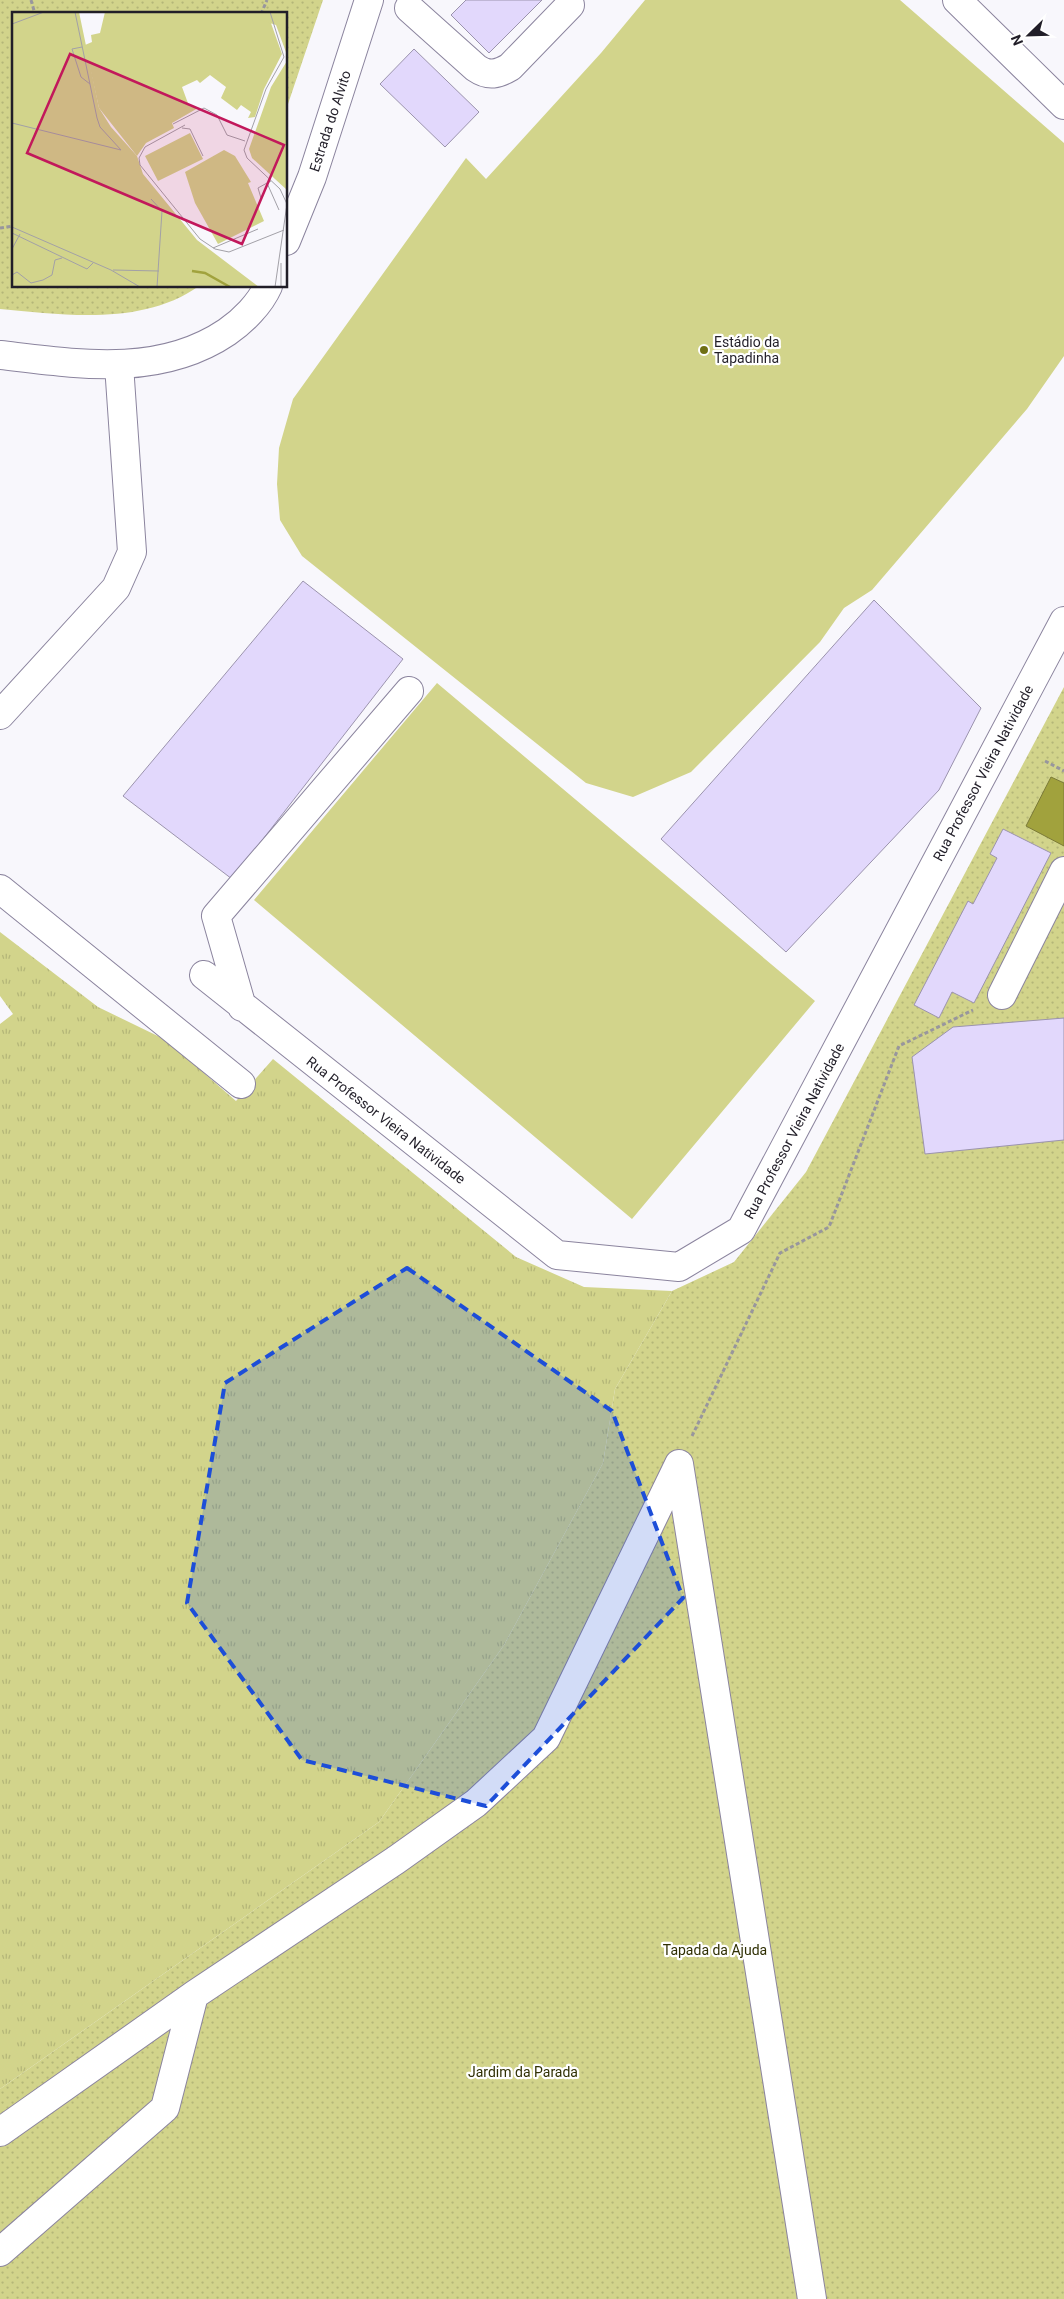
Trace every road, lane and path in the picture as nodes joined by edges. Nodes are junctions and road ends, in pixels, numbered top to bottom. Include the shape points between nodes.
1 (31, 0) edge
2 (267, 0) edge
3 (369, 0) edge
4 (957, 0) edge
5 (408, 3) edge
6 (570, 5) dead end
7 (35, 12) edge
8 (262, 12) edge
9 (1064, 104) edge
10 (288, 236) edge
11 (267, 288) edge
12 (0, 355) edge
13 (119, 365) junction
14 (1064, 621) edge
15 (409, 691) dead end
16 (0, 716) edge
17 (1046, 761) dead end
18 (1064, 771) edge
19 (1064, 871) edge
20 (0, 889) edge
21 (204, 975) dead end
22 (1002, 995) joint
23 (242, 1007) junction
24 (241, 1084) dead end
25 (679, 1464) junction
26 (194, 1995) junction
27 (0, 2132) edge
28 (0, 2252) edge
29 (812, 2299) edge

1 - 7 path
2 - 8 path
3 - 10 street, Estrada do Alvito via 312,178
4 - 9 street
5 - 6 street via 476,68 491,74 510,67
11 - 13 street via 239,324 200,348 167,359
12 - 13 street via 86,365
13 - 16 street via 132,552 116,588
14 - 23 street, Rua Professor Vieira Natividade via 741,1230 679,1267 557,1255
15 - 23 street via 216,916
17 - 18 path
19 - 22 street
20 - 24 street
21 - 23 street, Rua Professor Vieira Natividade
22 - 25 path via 899,1046 829,1227 780,1253
25 - 26 street via 546,1738 476,1803
25 - 29 street
26 - 27 street
26 - 28 street via 165,2108

